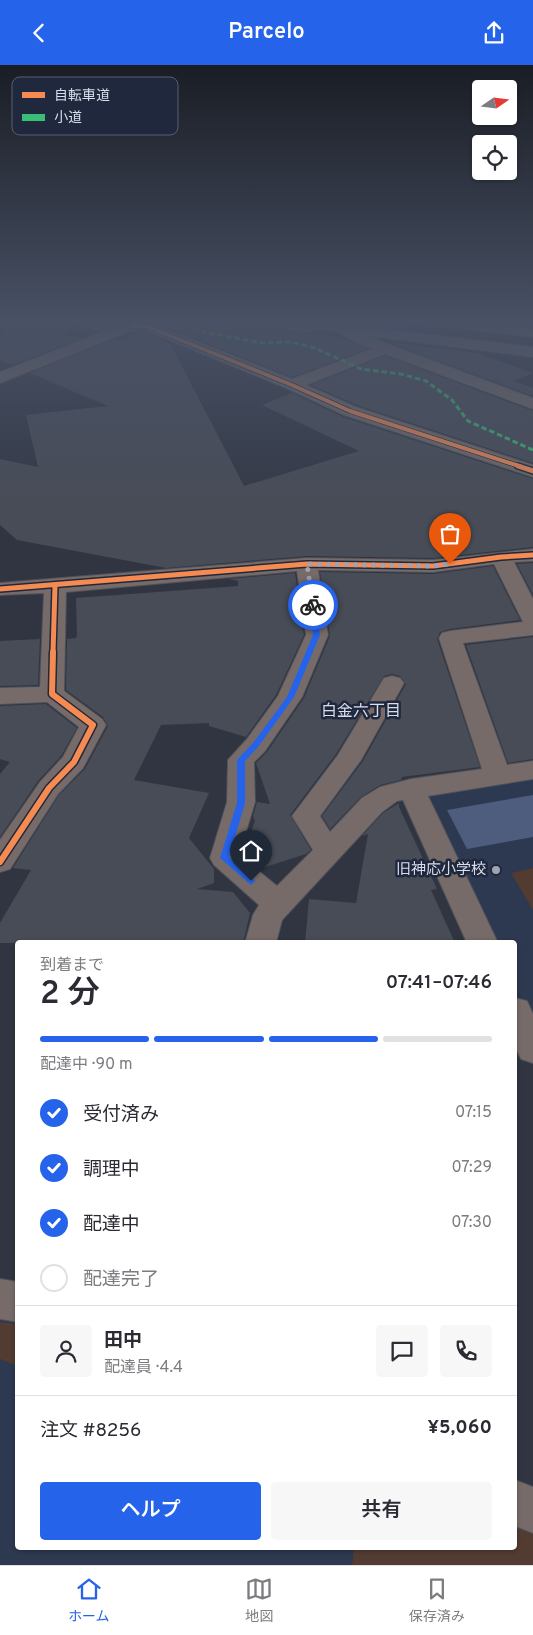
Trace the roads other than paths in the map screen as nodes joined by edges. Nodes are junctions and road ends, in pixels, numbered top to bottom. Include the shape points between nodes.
1 (303, 390) edge
2 (495, 390) edge
3 (533, 404) edge
4 (533, 471) edge
5 (533, 555) edge
6 (501, 557) junction
7 (307, 564) junction
8 (55, 586) junction
9 (0, 589) edge
10 (533, 621) edge
11 (533, 628) edge
12 (392, 683) dead end
13 (52, 694) junction
14 (0, 696) edge
15 (533, 770) edge
16 (498, 775) junction
17 (411, 788) junction
18 (328, 851) junction
19 (0, 862) edge
20 (278, 904) junction
21 (261, 940) edge
22 (482, 940) edge
23 (517, 1015) edge
24 (533, 1049) edge
25 (0, 1299) edge
26 (15, 1302) edge
27 (517, 1504) edge
28 (533, 1510) edge

1 - 4 street via 350,411
2 - 3 street
5 - 6 street
6 - 7 street via 434,566
6 - 10 street
7 - 8 street
7 - 20 street via 317,635 290,697 256,745 241,760 241,803 224,858
8 - 9 street
8 - 13 street
11 - 16 street via 450,638
12 - 18 street via 348,761 306,816
13 - 14 street
13 - 19 street via 93,725 74,762 49,788
15 - 16 street
16 - 17 street
17 - 18 street via 390,793 372,805
17 - 22 street
18 - 20 street
20 - 21 street via 268,915
23 - 24 street
25 - 26 street
27 - 28 street

